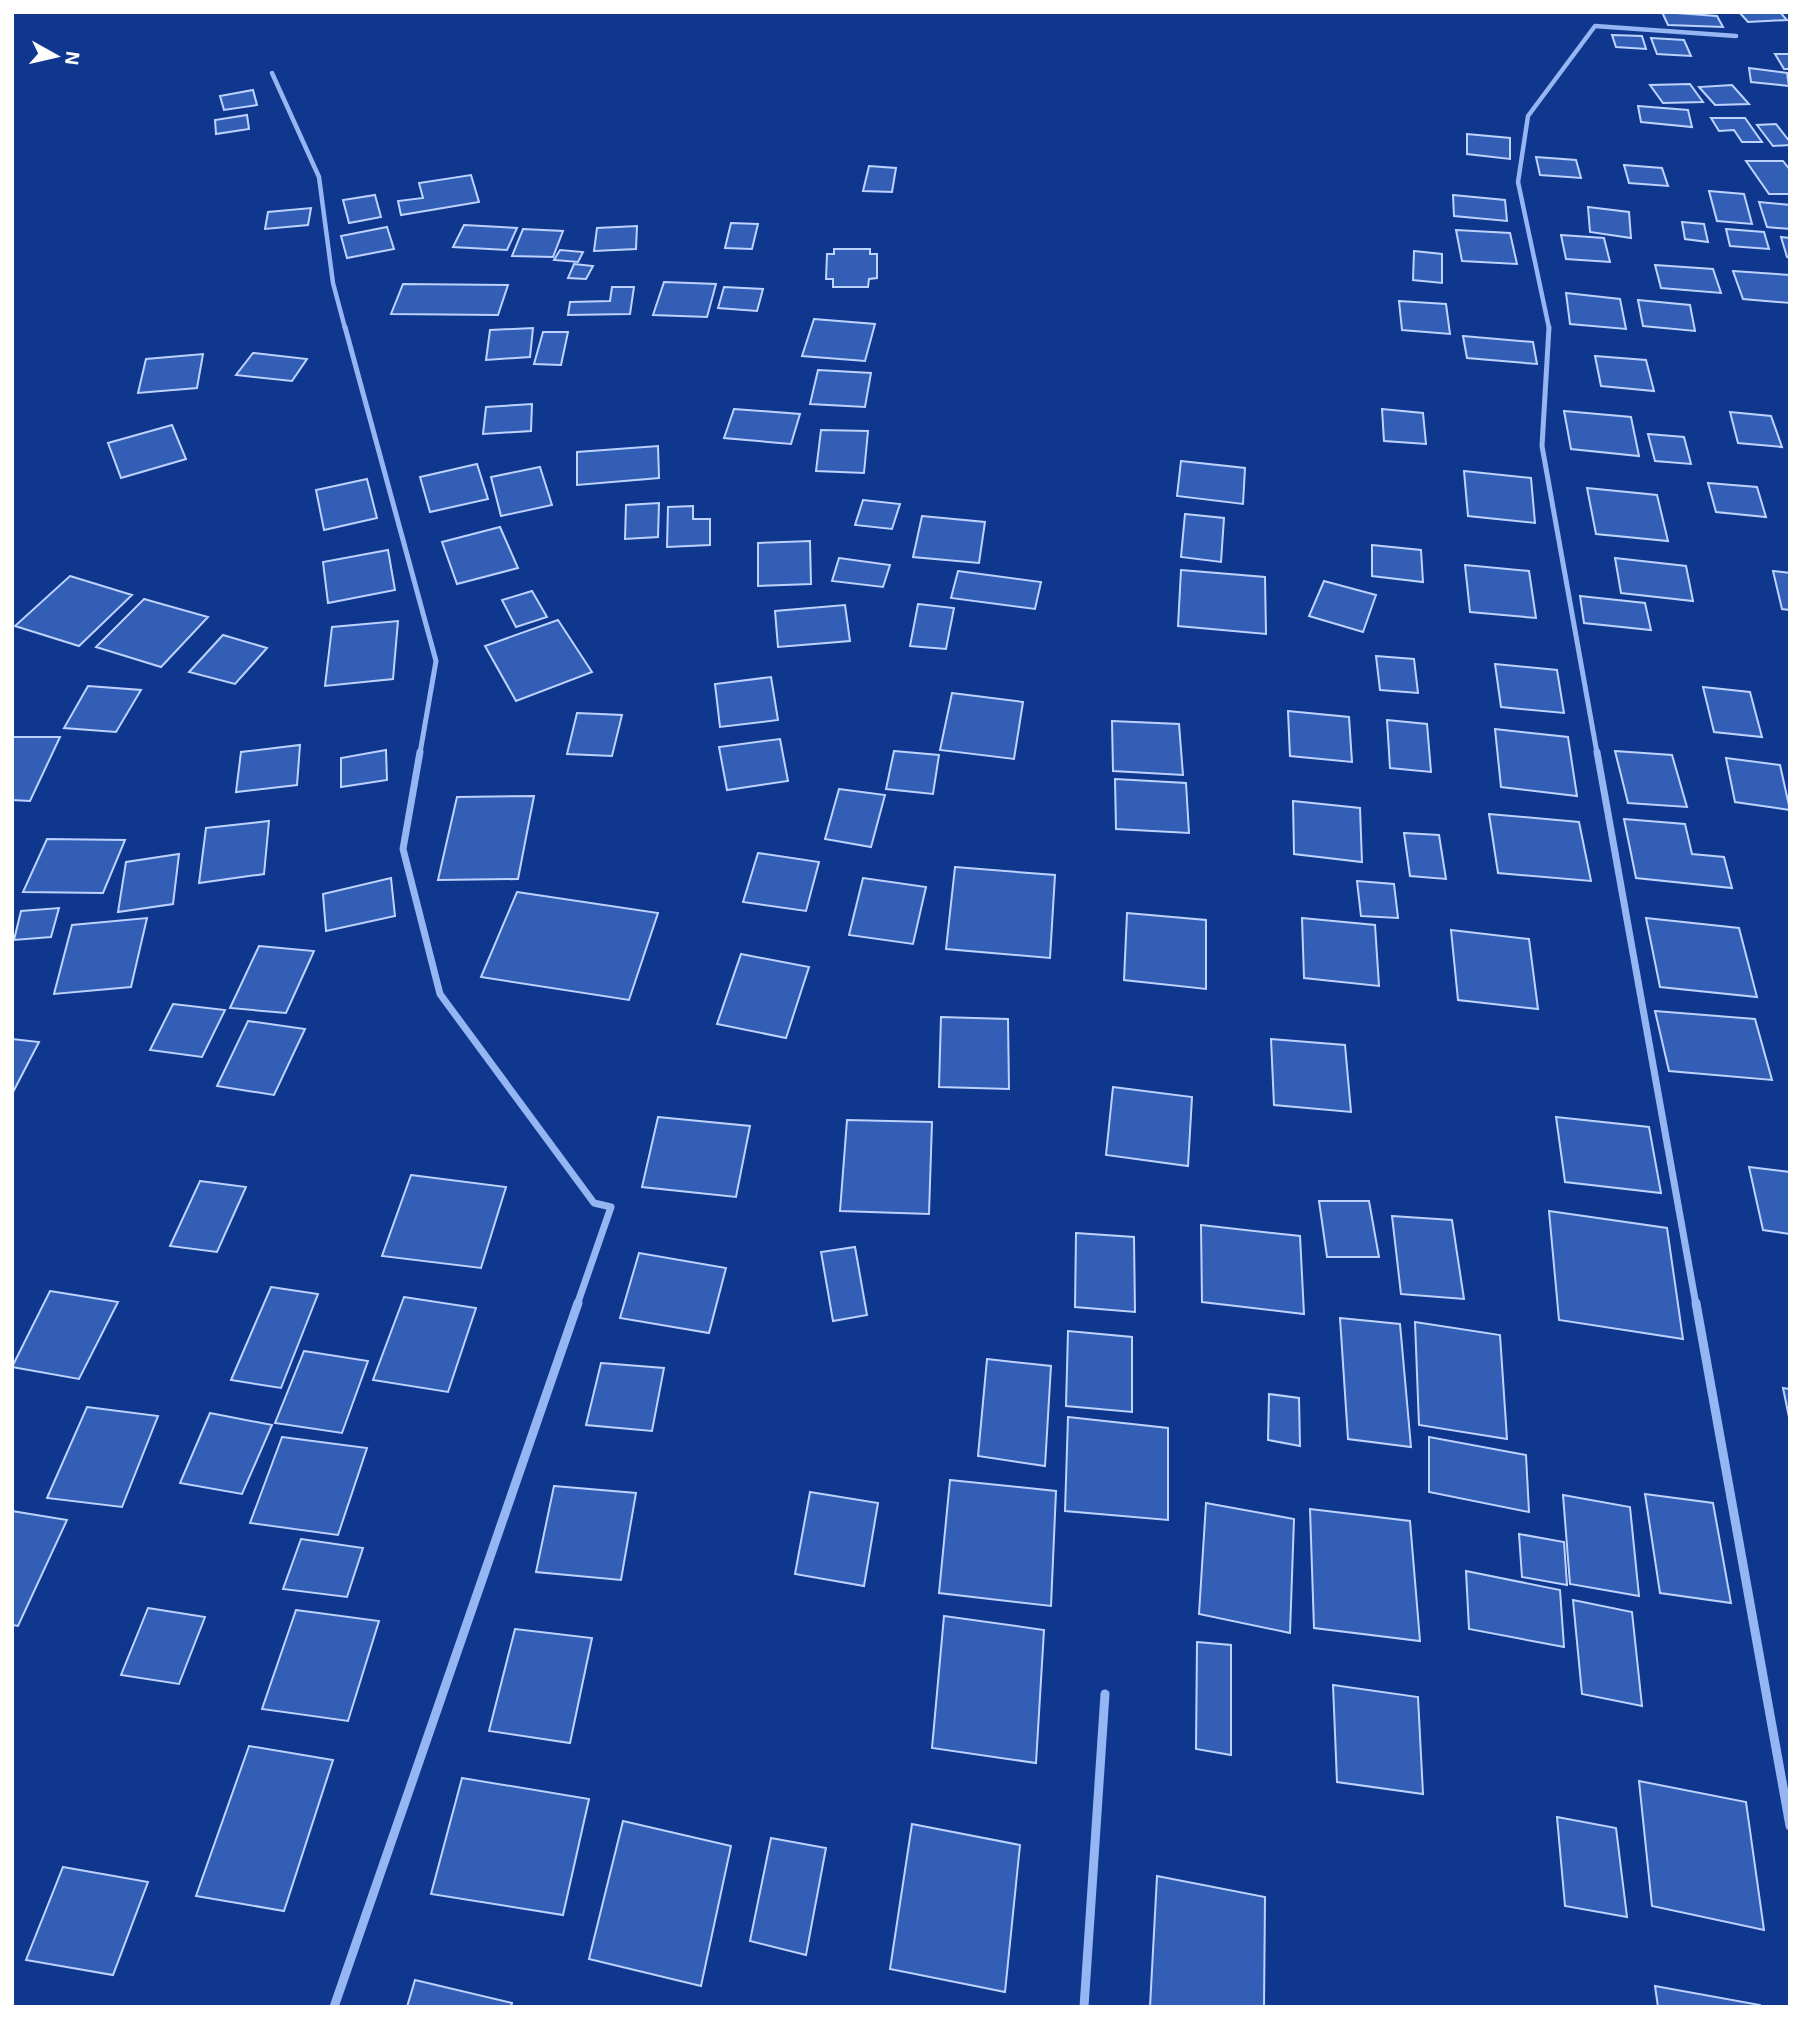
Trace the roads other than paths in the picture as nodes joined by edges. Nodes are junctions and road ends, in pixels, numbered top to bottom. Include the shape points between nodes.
1 (1736, 36) dead end
2 (272, 73) dead end
3 (1105, 1694) dead end
4 (1790, 1826) edge
5 (334, 2007) edge
6 (1084, 2007) edge

1 - 4 street via 1595,26 1528,116 1518,182 1550,331 1542,446
2 - 5 street via 319,177 333,283 436,661 403,849 440,994 594,1203 611,1207
3 - 6 street

